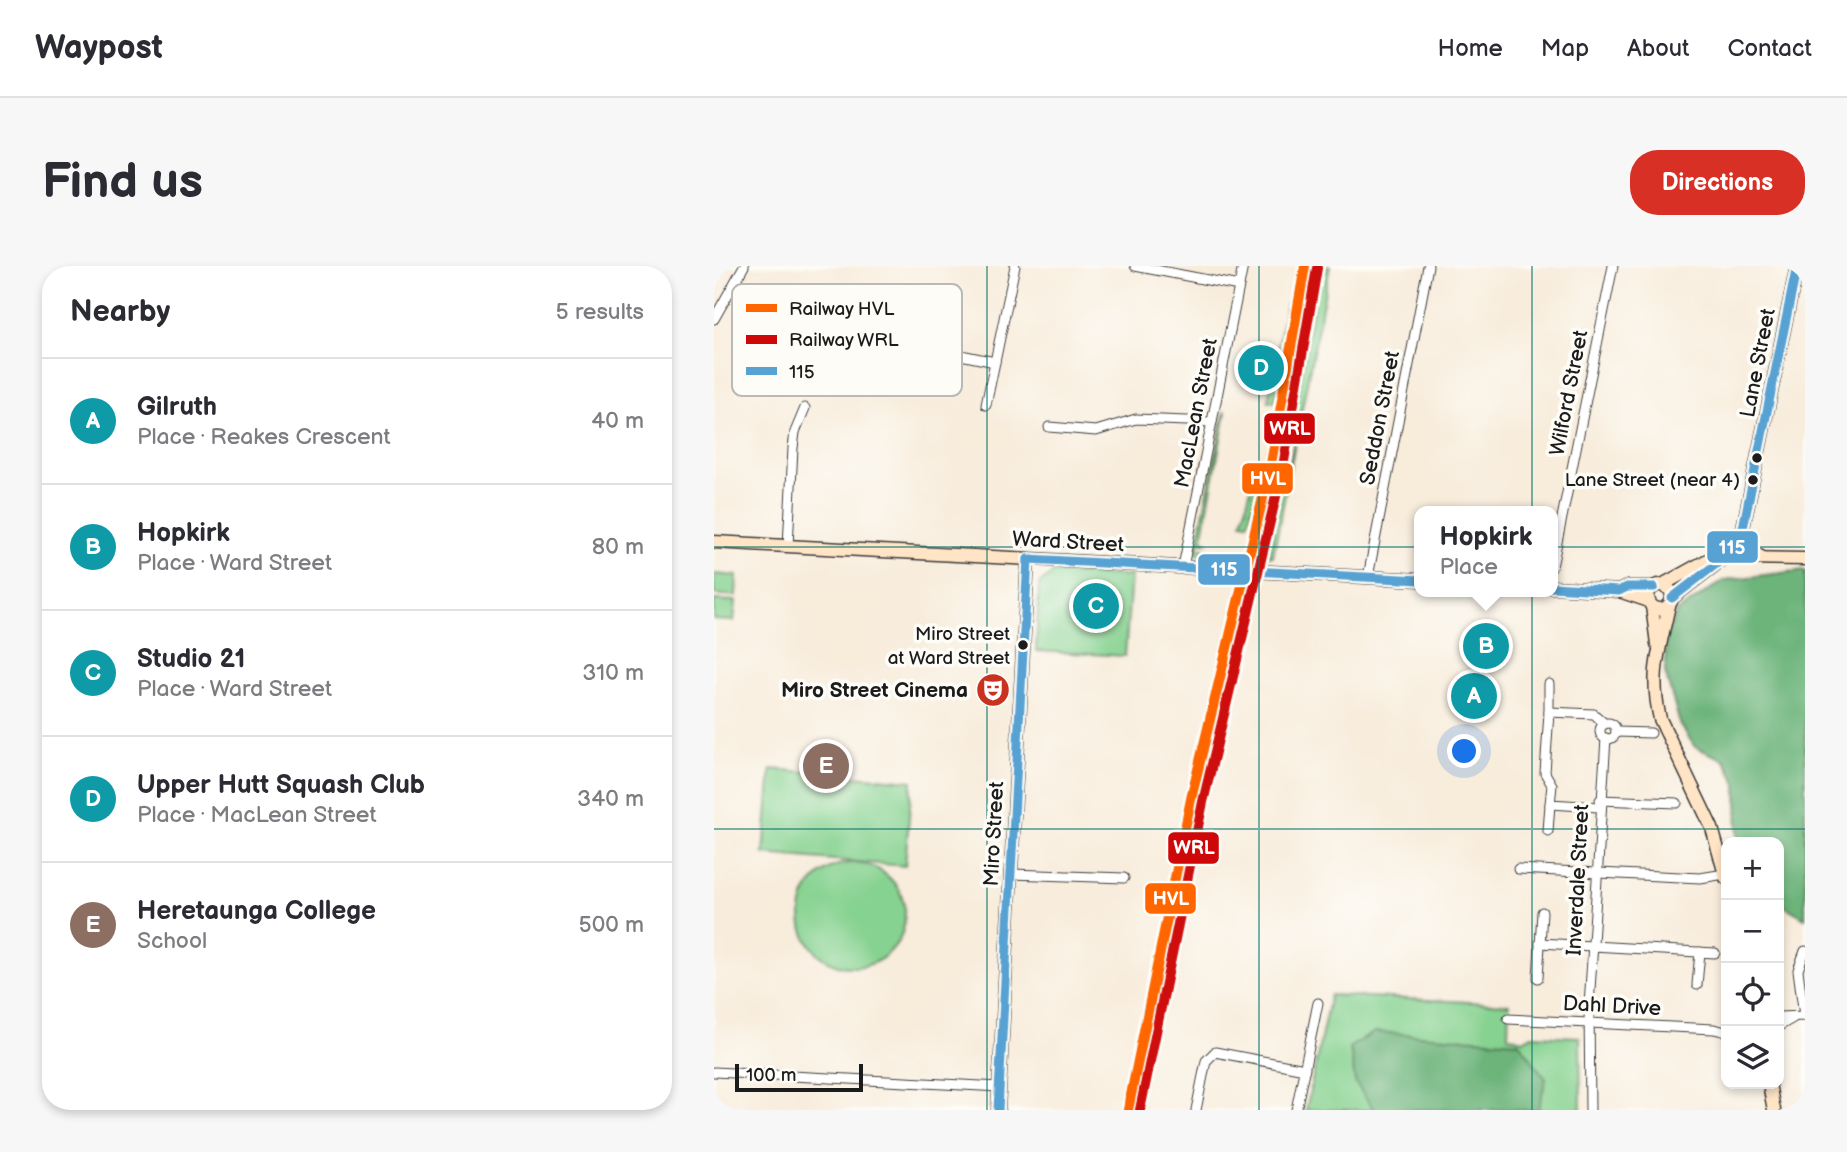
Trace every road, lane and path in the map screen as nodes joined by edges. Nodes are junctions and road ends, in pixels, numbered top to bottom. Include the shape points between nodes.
1 (744, 266) edge
2 (1014, 266) edge
3 (1135, 266) edge
4 (1243, 266) edge
5 (1428, 266) edge
6 (1613, 266) edge
7 (1797, 266) edge
8 (734, 284) edge
9 (1239, 286) junction
10 (732, 287) edge
11 (714, 319) edge
12 (962, 355) edge
13 (995, 362) junction
14 (986, 405) dead end
15 (805, 408) dead end
16 (1212, 422) junction
17 (1049, 427) dead end
18 (1558, 537) edge
19 (714, 542) edge
20 (788, 547) junction
21 (1731, 547) junction
22 (1028, 559) junction
23 (1805, 559) edge
24 (1183, 567) junction
25 (1368, 577) junction
26 (1414, 580) edge
27 (1658, 586) junction
28 (1558, 587) edge
29 (1619, 591) junction
30 (1671, 602) junction
31 (1650, 604) junction
32 (1657, 644) junction
33 (1549, 684) dead end
34 (1549, 712) junction
35 (1605, 724) junction
36 (1616, 732) junction
37 (1650, 733) dead end
38 (1606, 738) junction
39 (1600, 803) junction
40 (1677, 803) dead end
41 (1550, 804) junction
42 (1548, 831) dead end
43 (1721, 859) edge
44 (1518, 869) dead end
45 (1596, 873) junction
46 (1012, 874) junction
47 (1721, 876) edge
48 (1124, 878) dead end
49 (1542, 912) dead end
50 (1540, 943) junction
51 (1592, 946) junction
52 (1805, 951) edge
53 (1700, 952) junction
54 (1715, 953) dead end
55 (1538, 978) dead end
56 (1697, 985) dead end
57 (1318, 1003) dead end
58 (1801, 1016) edge
59 (1508, 1019) dead end
60 (1589, 1023) junction
61 (1784, 1024) edge
62 (1721, 1027) edge
63 (1714, 1029) junction
64 (1721, 1031) edge
65 (1305, 1069) junction
66 (714, 1072) edge
67 (1000, 1087) junction
68 (1770, 1089) edge
69 (998, 1110) edge
70 (1196, 1110) edge
71 (1296, 1110) edge
72 (1590, 1110) edge
73 (1774, 1110) edge

1 - 8 street
2 - 13 street
3 - 9 street
4 - 9 street, MacLean Street
5 - 25 street, Seddon Street
6 - 18 street, Wilford Street
7 - 21 street, Lane Street via 1743,527
9 - 16 street, MacLean Street
10 - 11 street
12 - 13 street
13 - 14 street
15 - 20 street via 795,432
16 - 17 street via 1136,419 1096,431
16 - 24 street, MacLean Street
19 - 20 street, Ward Street
20 - 22 street, Ward Street
21 - 23 street via 1783,561
21 - 27 street
21 - 30 street via 1728,555
22 - 24 street, Ward Street
22 - 46 street, Miro Street
24 - 25 street, Ward Street
25 - 26 street, Ward Street
27 - 29 street
27 - 30 street via 1671,591
27 - 31 street via 1648,593
28 - 29 street
29 - 31 street
30 - 31 street via 1662,609
30 - 32 street
31 - 32 street
32 - 43 street via 1654,687 1660,719 1712,828
33 - 34 street
34 - 35 street via 1594,714
34 - 41 street via 1545,773 1552,785
35 - 36 street via 1613,725
35 - 38 street, Inverdale Street via 1600,732
36 - 37 street
36 - 38 street
38 - 39 street, Inverdale Street
39 - 40 street
39 - 41 street
39 - 45 street, Inverdale Street
41 - 42 street
44 - 45 street
45 - 47 street
45 - 51 street, Inverdale Street
46 - 48 street
46 - 67 street, Miro Street
49 - 50 street
50 - 51 street
50 - 55 street
51 - 53 street
51 - 60 street, Inverdale Street
52 - 58 street via 1798,970
53 - 54 street
53 - 56 street
57 - 65 street via 1321,1015
58 - 61 street
59 - 60 street, Dahl Drive
60 - 63 street, Dahl Drive
60 - 72 street, Inverdale Street
62 - 63 street, Dahl Drive
63 - 64 street, Dahl Drive
65 - 70 street via 1215,1052 1206,1061
65 - 71 street
66 - 67 street
67 - 69 street, Miro Street
68 - 73 street

